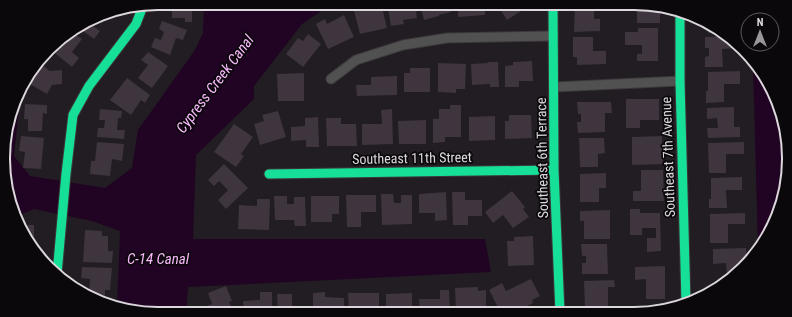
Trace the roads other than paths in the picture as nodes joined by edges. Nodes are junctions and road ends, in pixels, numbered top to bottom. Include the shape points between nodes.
1 (553, 10) edge
2 (141, 11) edge
3 (680, 18) edge
4 (553, 36) junction
5 (331, 79) dead end
6 (680, 81) junction
7 (554, 87) junction
8 (554, 170) junction
9 (269, 174) dead end
10 (58, 267) edge
11 (686, 297) edge
12 (560, 307) edge

1 - 4 street, Southeast 6th Terrace
2 - 10 street via 136,24 89,86 73,115
3 - 6 street, Southeast 7th Avenue
4 - 5 street via 447,38 403,45 356,60
4 - 7 street, Southeast 6th Terrace
6 - 7 street
6 - 11 street, Southeast 7th Avenue
7 - 8 street, Southeast 6th Terrace
8 - 9 street, Southeast 11th Street
8 - 12 street, Southeast 6th Terrace

